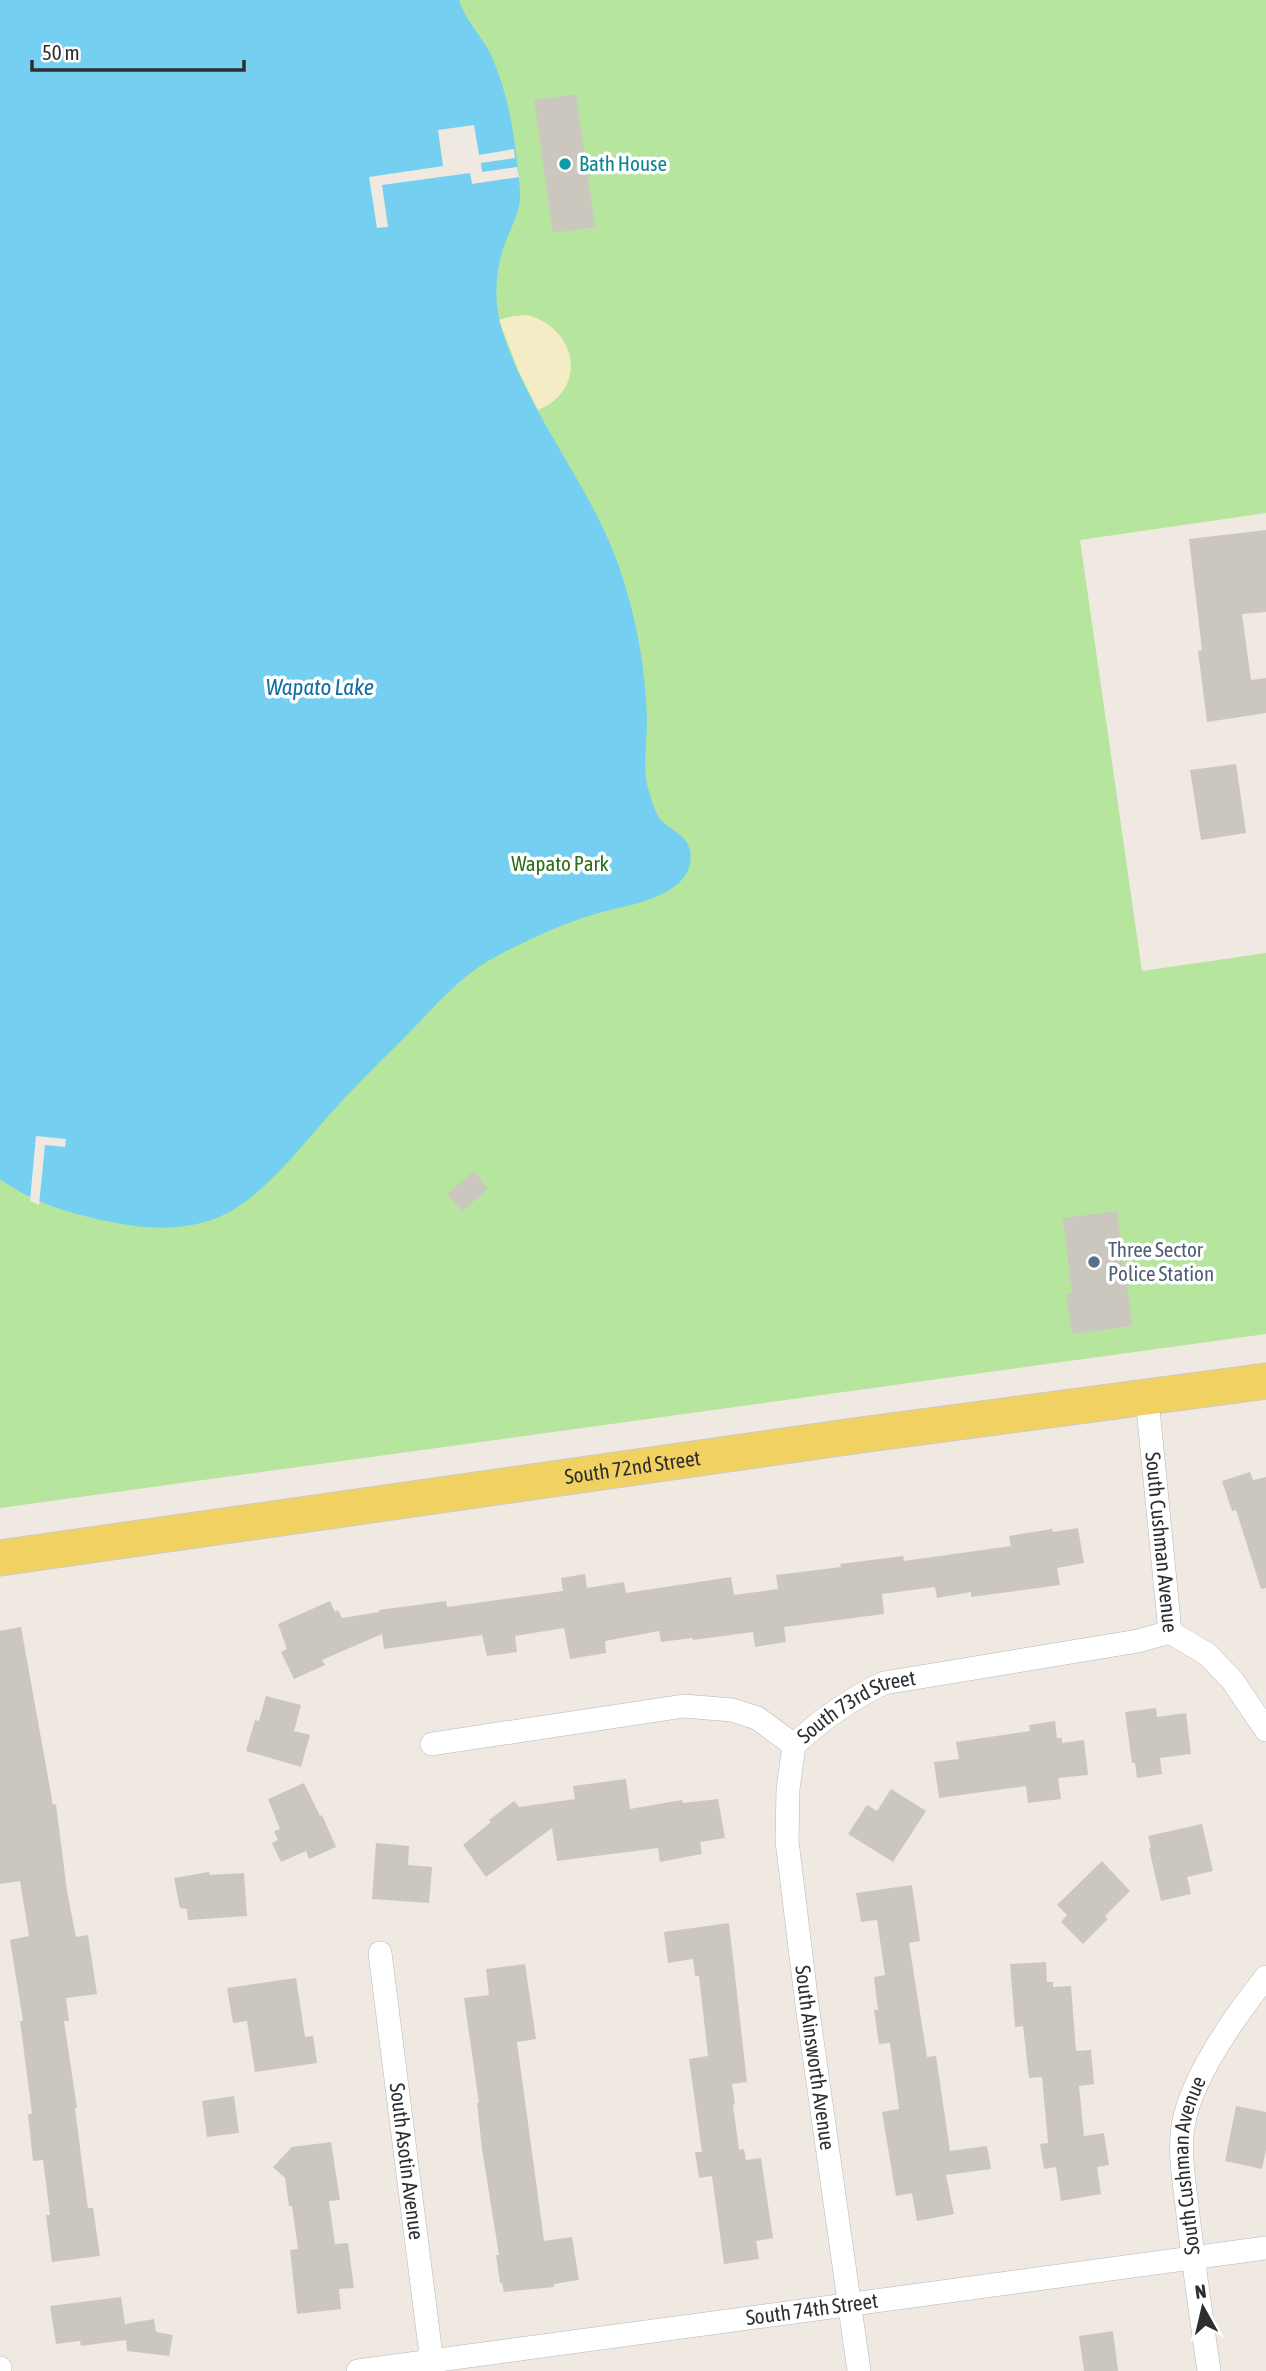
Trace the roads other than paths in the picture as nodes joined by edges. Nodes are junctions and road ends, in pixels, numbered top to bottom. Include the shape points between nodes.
1 (1266, 1381) edge
2 (1147, 1398) junction
3 (0, 1558) edge
4 (1170, 1632) junction
5 (1266, 1730) edge
6 (432, 1744) dead end
7 (794, 1745) junction
8 (380, 1953) dead end
9 (1266, 1977) edge
10 (1266, 2248) edge
11 (1192, 2259) junction
12 (851, 2303) junction
13 (432, 2367) edge
14 (358, 2371) edge
15 (859, 2371) edge
16 (1209, 2371) edge

1 - 2 main road, South 72nd Street
2 - 3 main road, South 72nd Street
2 - 4 street, South Cushman Avenue
4 - 5 street, South Cushman Avenue via 1207,1654 1232,1680
4 - 7 street, South 73rd Street via 884,1683 851,1699
6 - 7 street, South 73rd Street via 684,1706 732,1710 757,1718
7 - 12 street, South Ainsworth Avenue via 787,1841
8 - 13 street, South Asotin Avenue
9 - 11 street, South Cushman Avenue via 1231,2022 1183,2126
10 - 11 street, South 74th Street
11 - 12 street, South 74th Street
11 - 16 street, South Cushman Avenue
12 - 13 street, South 74th Street
12 - 15 street, South Ainsworth Avenue
13 - 14 street, South 74th Street

